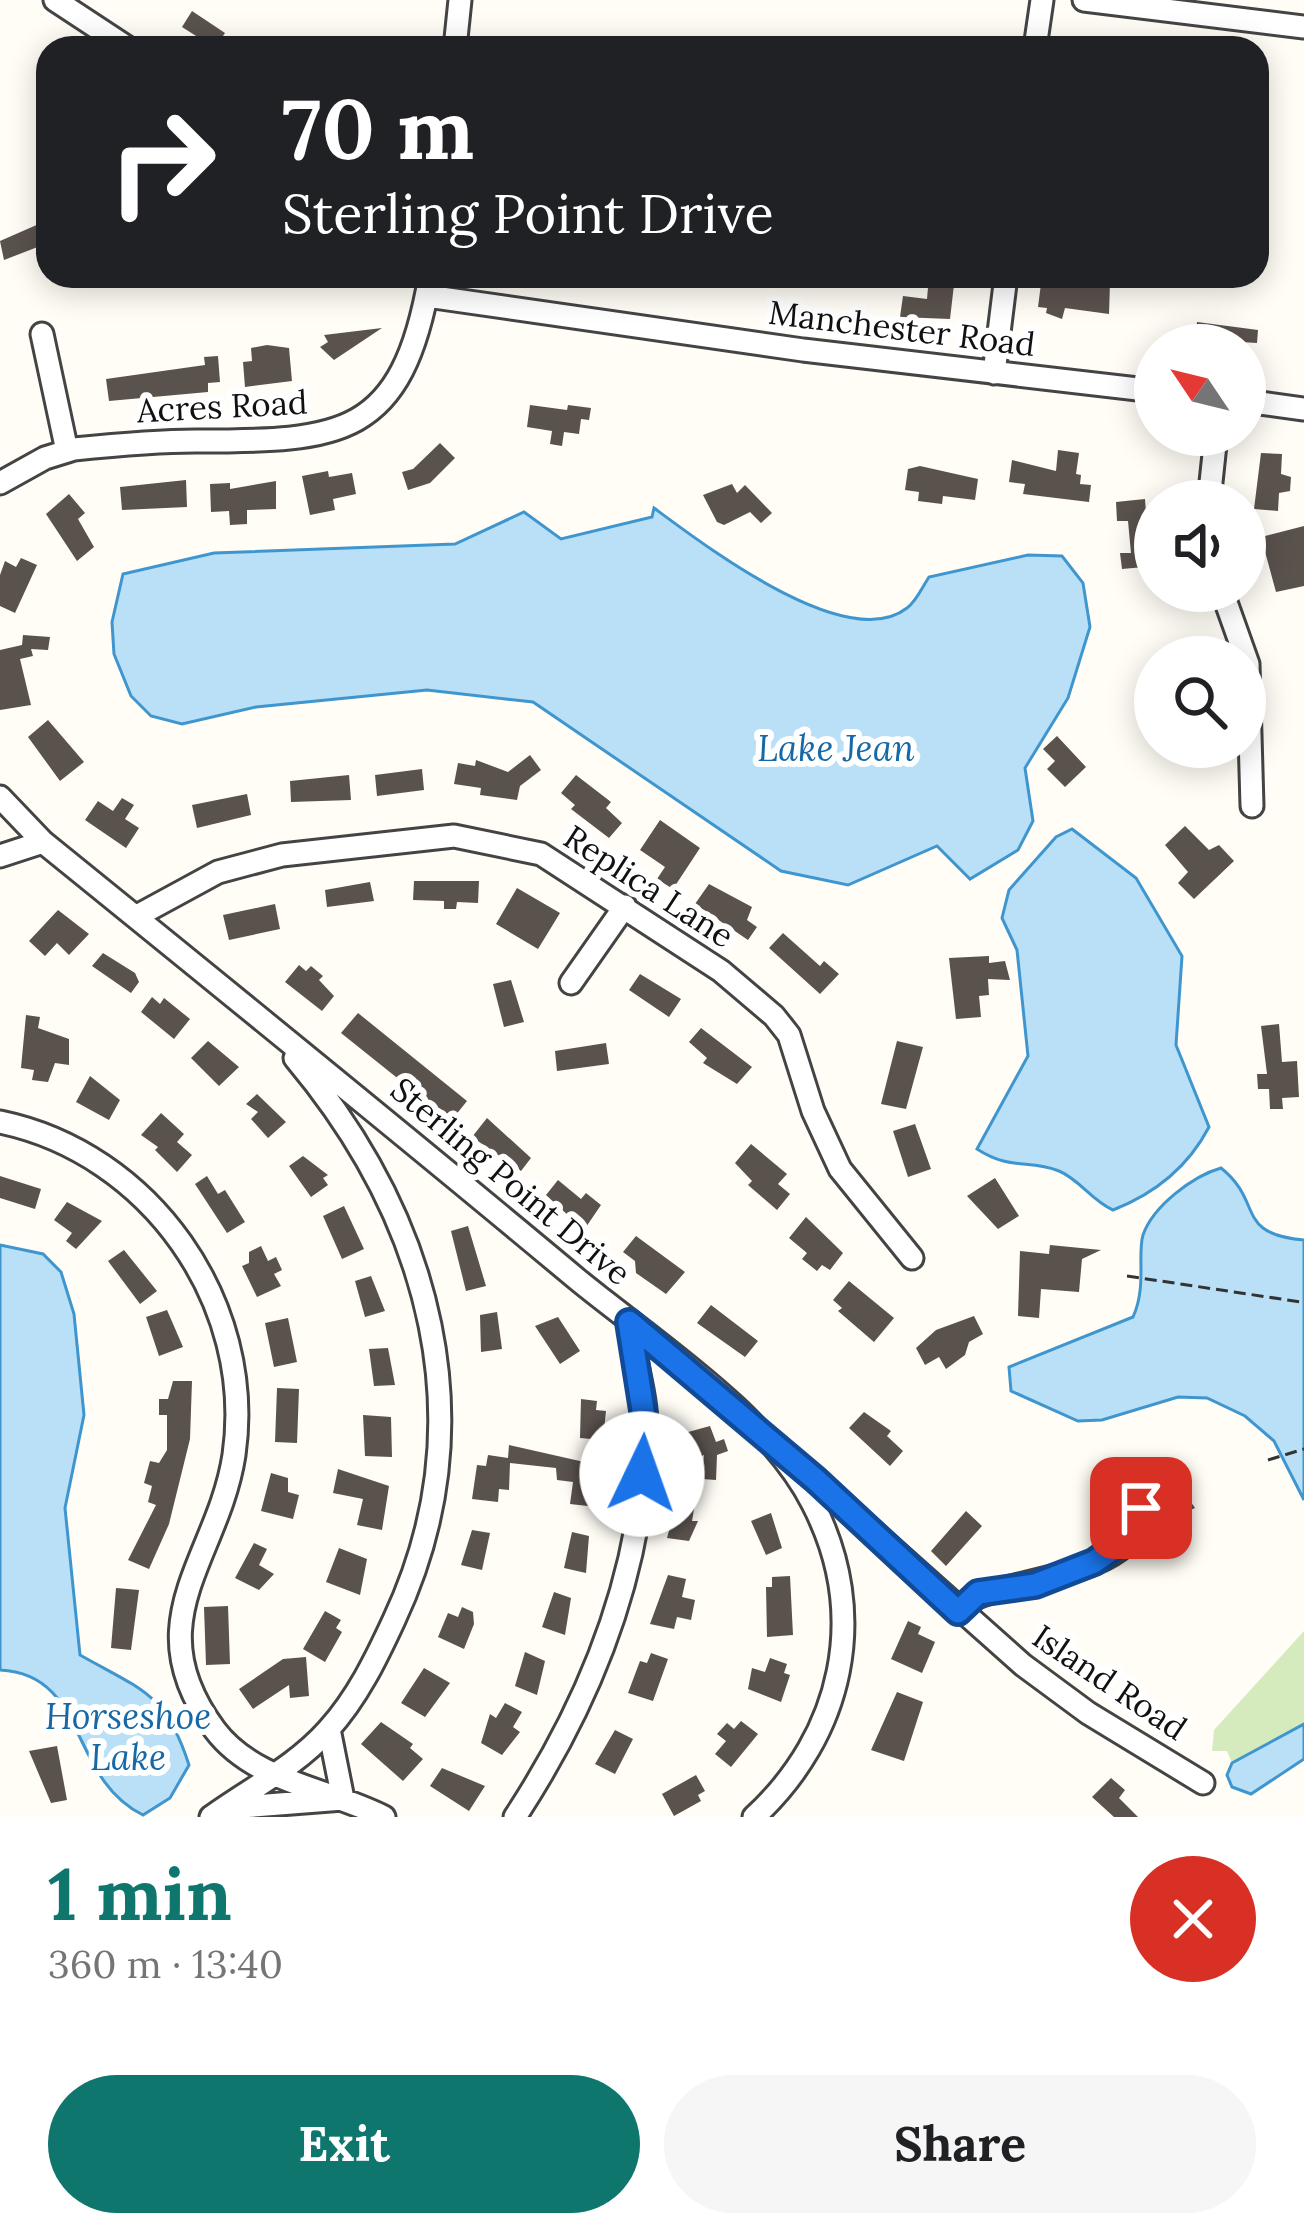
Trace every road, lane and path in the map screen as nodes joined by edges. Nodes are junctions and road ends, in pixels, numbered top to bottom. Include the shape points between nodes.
1 (56, 0) edge
2 (460, 0) edge
3 (1042, 0) edge
4 (1084, 0) edge
5 (1304, 27) edge
6 (110, 36) edge
7 (456, 36) edge
8 (1037, 36) edge
9 (429, 288) edge
10 (442, 288) edge
11 (1005, 288) edge
12 (41, 334) dead end
13 (994, 373) junction
14 (1134, 389) edge
15 (1266, 404) edge
16 (1304, 409) edge
17 (67, 451) junction
18 (0, 483) edge
19 (1229, 612) edge
20 (0, 797) edge
21 (1252, 806) dead end
22 (43, 842) junction
23 (0, 856) edge
24 (625, 906) junction
25 (136, 916) junction
26 (571, 983) dead end
27 (265, 1021) junction
28 (0, 1121) edge
29 (912, 1258) dead end
30 (1127, 1276) dead end
31 (1301, 1303) dead end
32 (629, 1322) junction
33 (768, 1440) junction
34 (1304, 1449) edge
35 (1268, 1460) dead end
36 (1120, 1495) dead end
37 (958, 1612) junction
38 (329, 1729) junction
39 (279, 1773) junction
40 (1203, 1784) dead end
41 (343, 1799) junction
42 (767, 1812) edge
43 (217, 1813) edge
44 (384, 1817) edge
45 (515, 1817) edge

1 - 6 street
2 - 7 street
3 - 8 street
4 - 5 street
9 - 17 street, Acres Road via 419,338 398,381 350,425 275,442
10 - 13 street, Manchester Road
11 - 13 street
12 - 17 street
13 - 14 street, Manchester Road
15 - 16 street
17 - 18 street, Acres Road
19 - 21 street via 1248,664
20 - 22 street, Sterling Point Drive
22 - 23 street
22 - 25 street, Sterling Point Drive
24 - 25 street, Replica Lane via 541,854 454,836 250,862 187,885
24 - 26 street
24 - 29 street, Replica Lane via 774,1016 789,1035 840,1169
25 - 27 street, Sterling Point Drive
27 - 32 street, Sterling Point Drive
27 - 38 street via 379,1175 420,1280 439,1391 438,1472 418,1557 370,1668
28 - 39 street via 70,1145 126,1182 173,1230 211,1295 236,1384 236,1435 220,1510 182,1598 184,1649 212,1726 240,1754
30 - 31 path
32 - 33 street, Sterling Point Drive
32 - 45 street via 646,1429 627,1571 582,1701
33 - 37 street, Island Road
33 - 42 street, Sterling Point Drive via 827,1535 844,1641 827,1718
34 - 35 path
36 - 37 street via 1136,1501 1143,1522 1112,1552 1035,1585 978,1593
37 - 40 street, Island Road via 1088,1713
38 - 39 street
38 - 41 street
39 - 41 street
39 - 43 street
41 - 43 street
41 - 44 street

